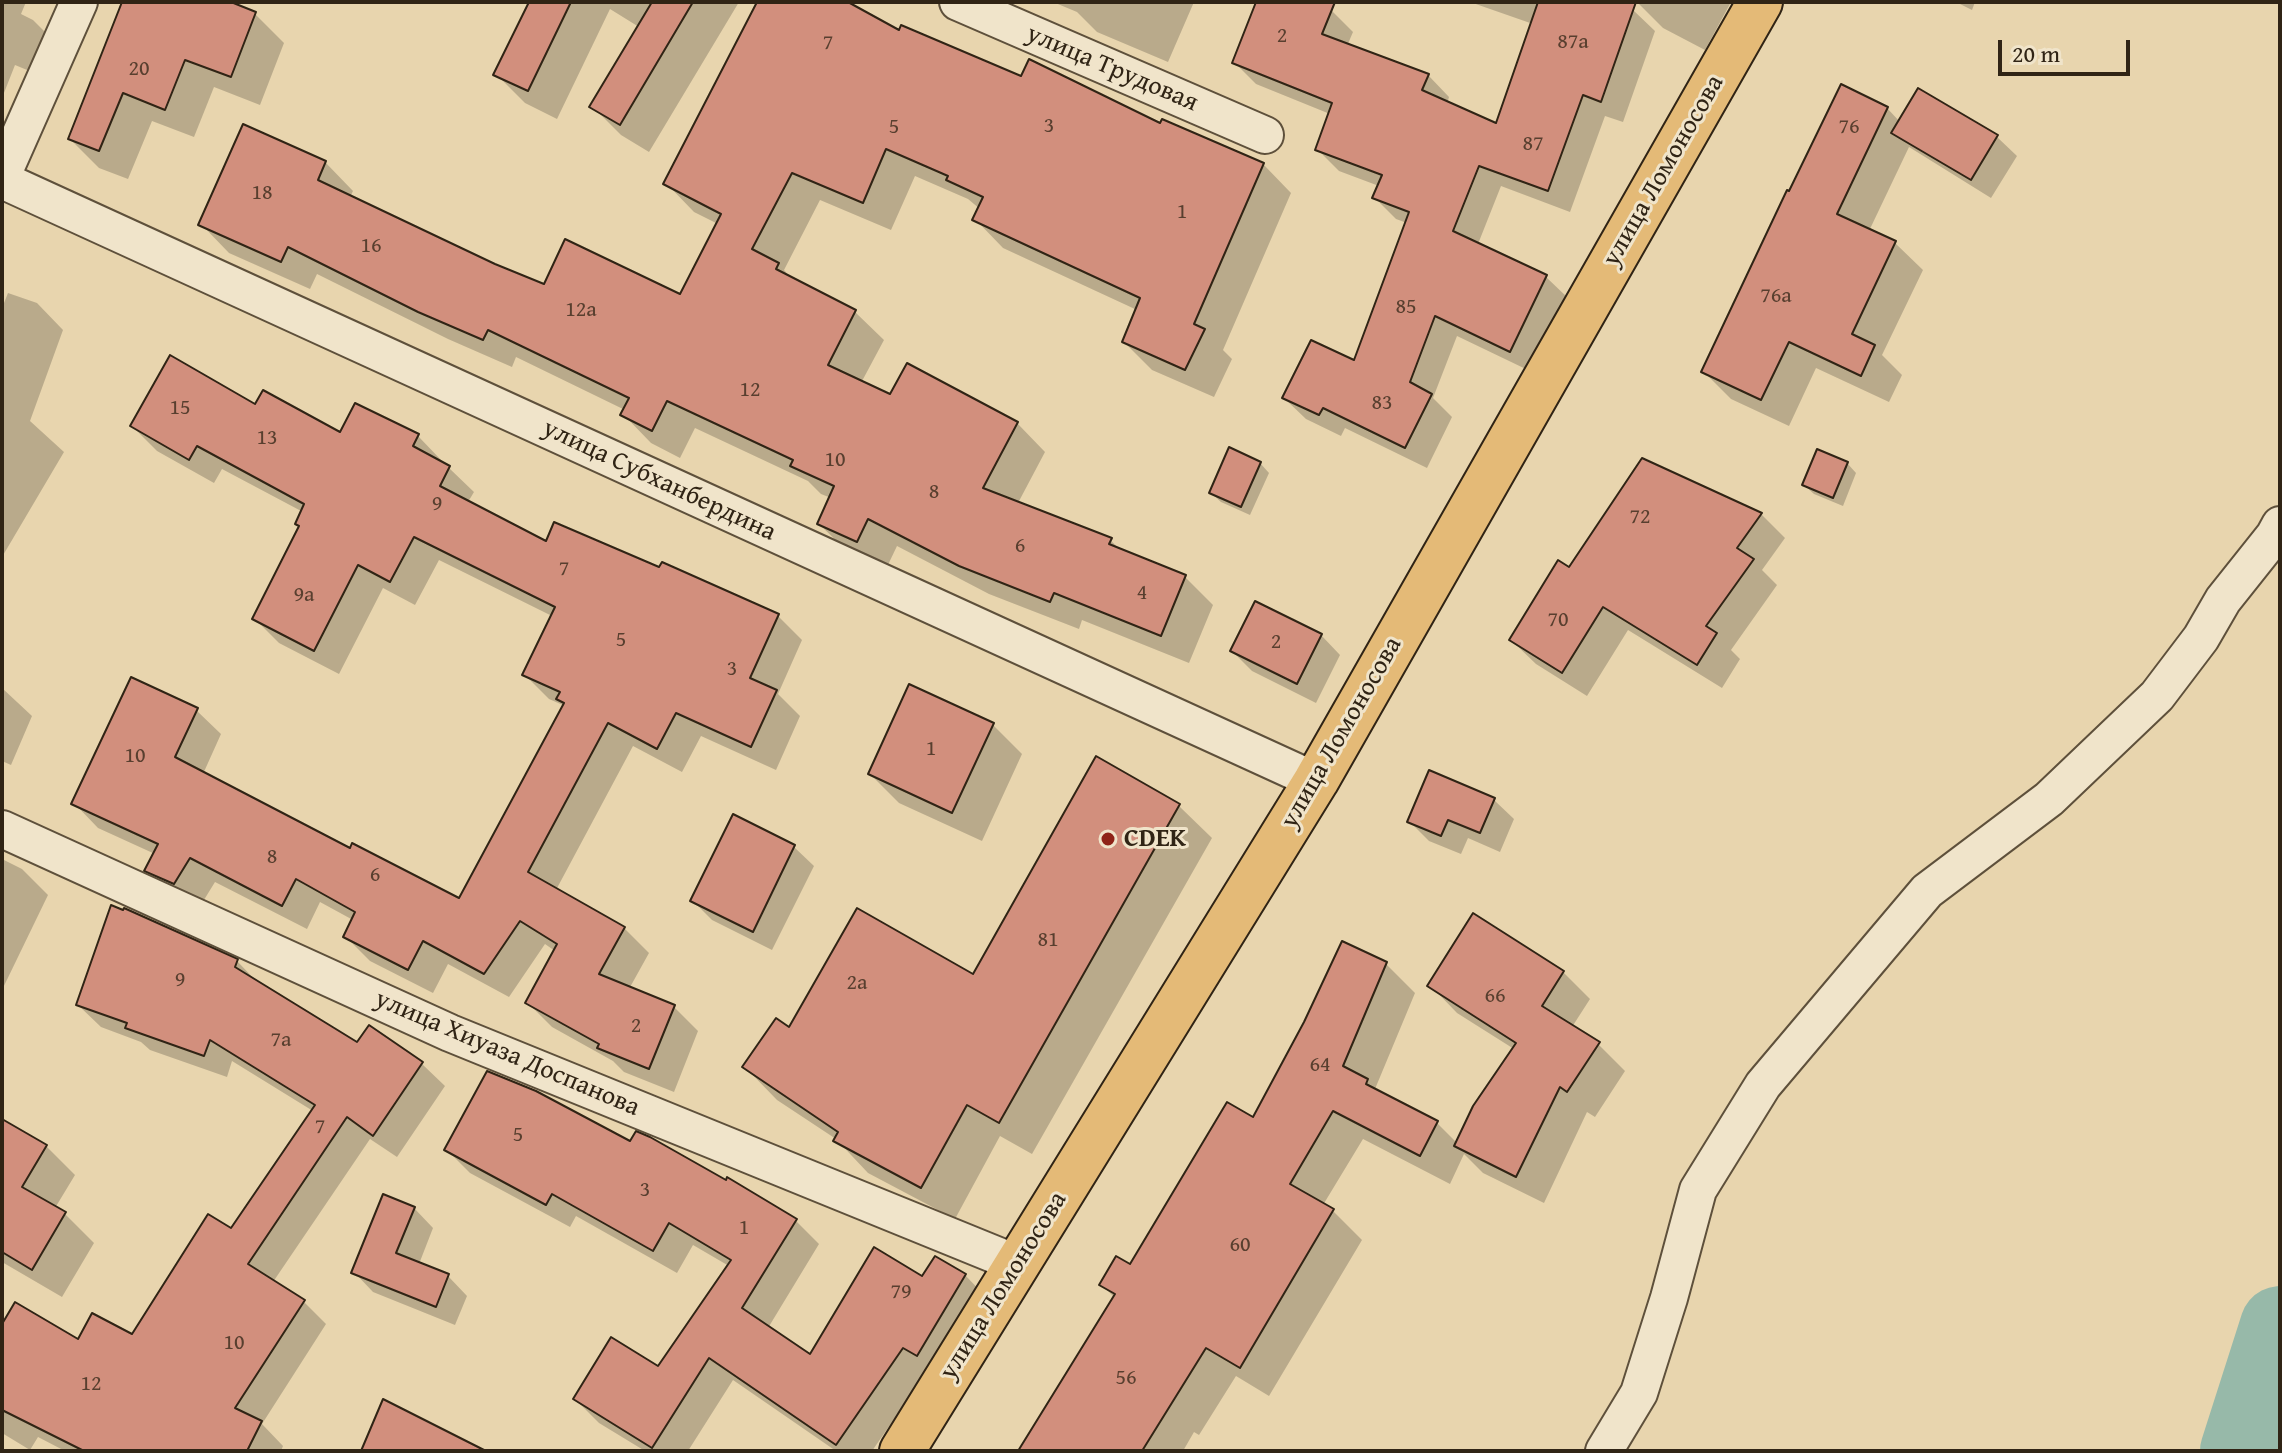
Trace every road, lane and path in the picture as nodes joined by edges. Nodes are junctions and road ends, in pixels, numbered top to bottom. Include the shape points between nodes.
1 (79, 2) edge
2 (958, 2) edge
3 (1760, 2) edge
4 (1265, 135) dead end
5 (2, 178) edge
6 (2280, 525) edge
7 (1316, 781) junction
8 (2, 829) edge
9 (1018, 1264) junction
10 (902, 1451) edge
11 (1604, 1451) edge

1 - 5 street
2 - 4 street, улица Трудовая
3 - 7 main road, улица Ломоносова
5 - 7 street, улица Субханбердина
6 - 11 street via 2157,696 2049,799 1927,891 1763,1085 1698,1190 1639,1393
7 - 9 main road, улица Ломоносова
8 - 9 street, улица Хиуаза Доспанова via 450,1033
9 - 10 main road, улица Ломоносова

